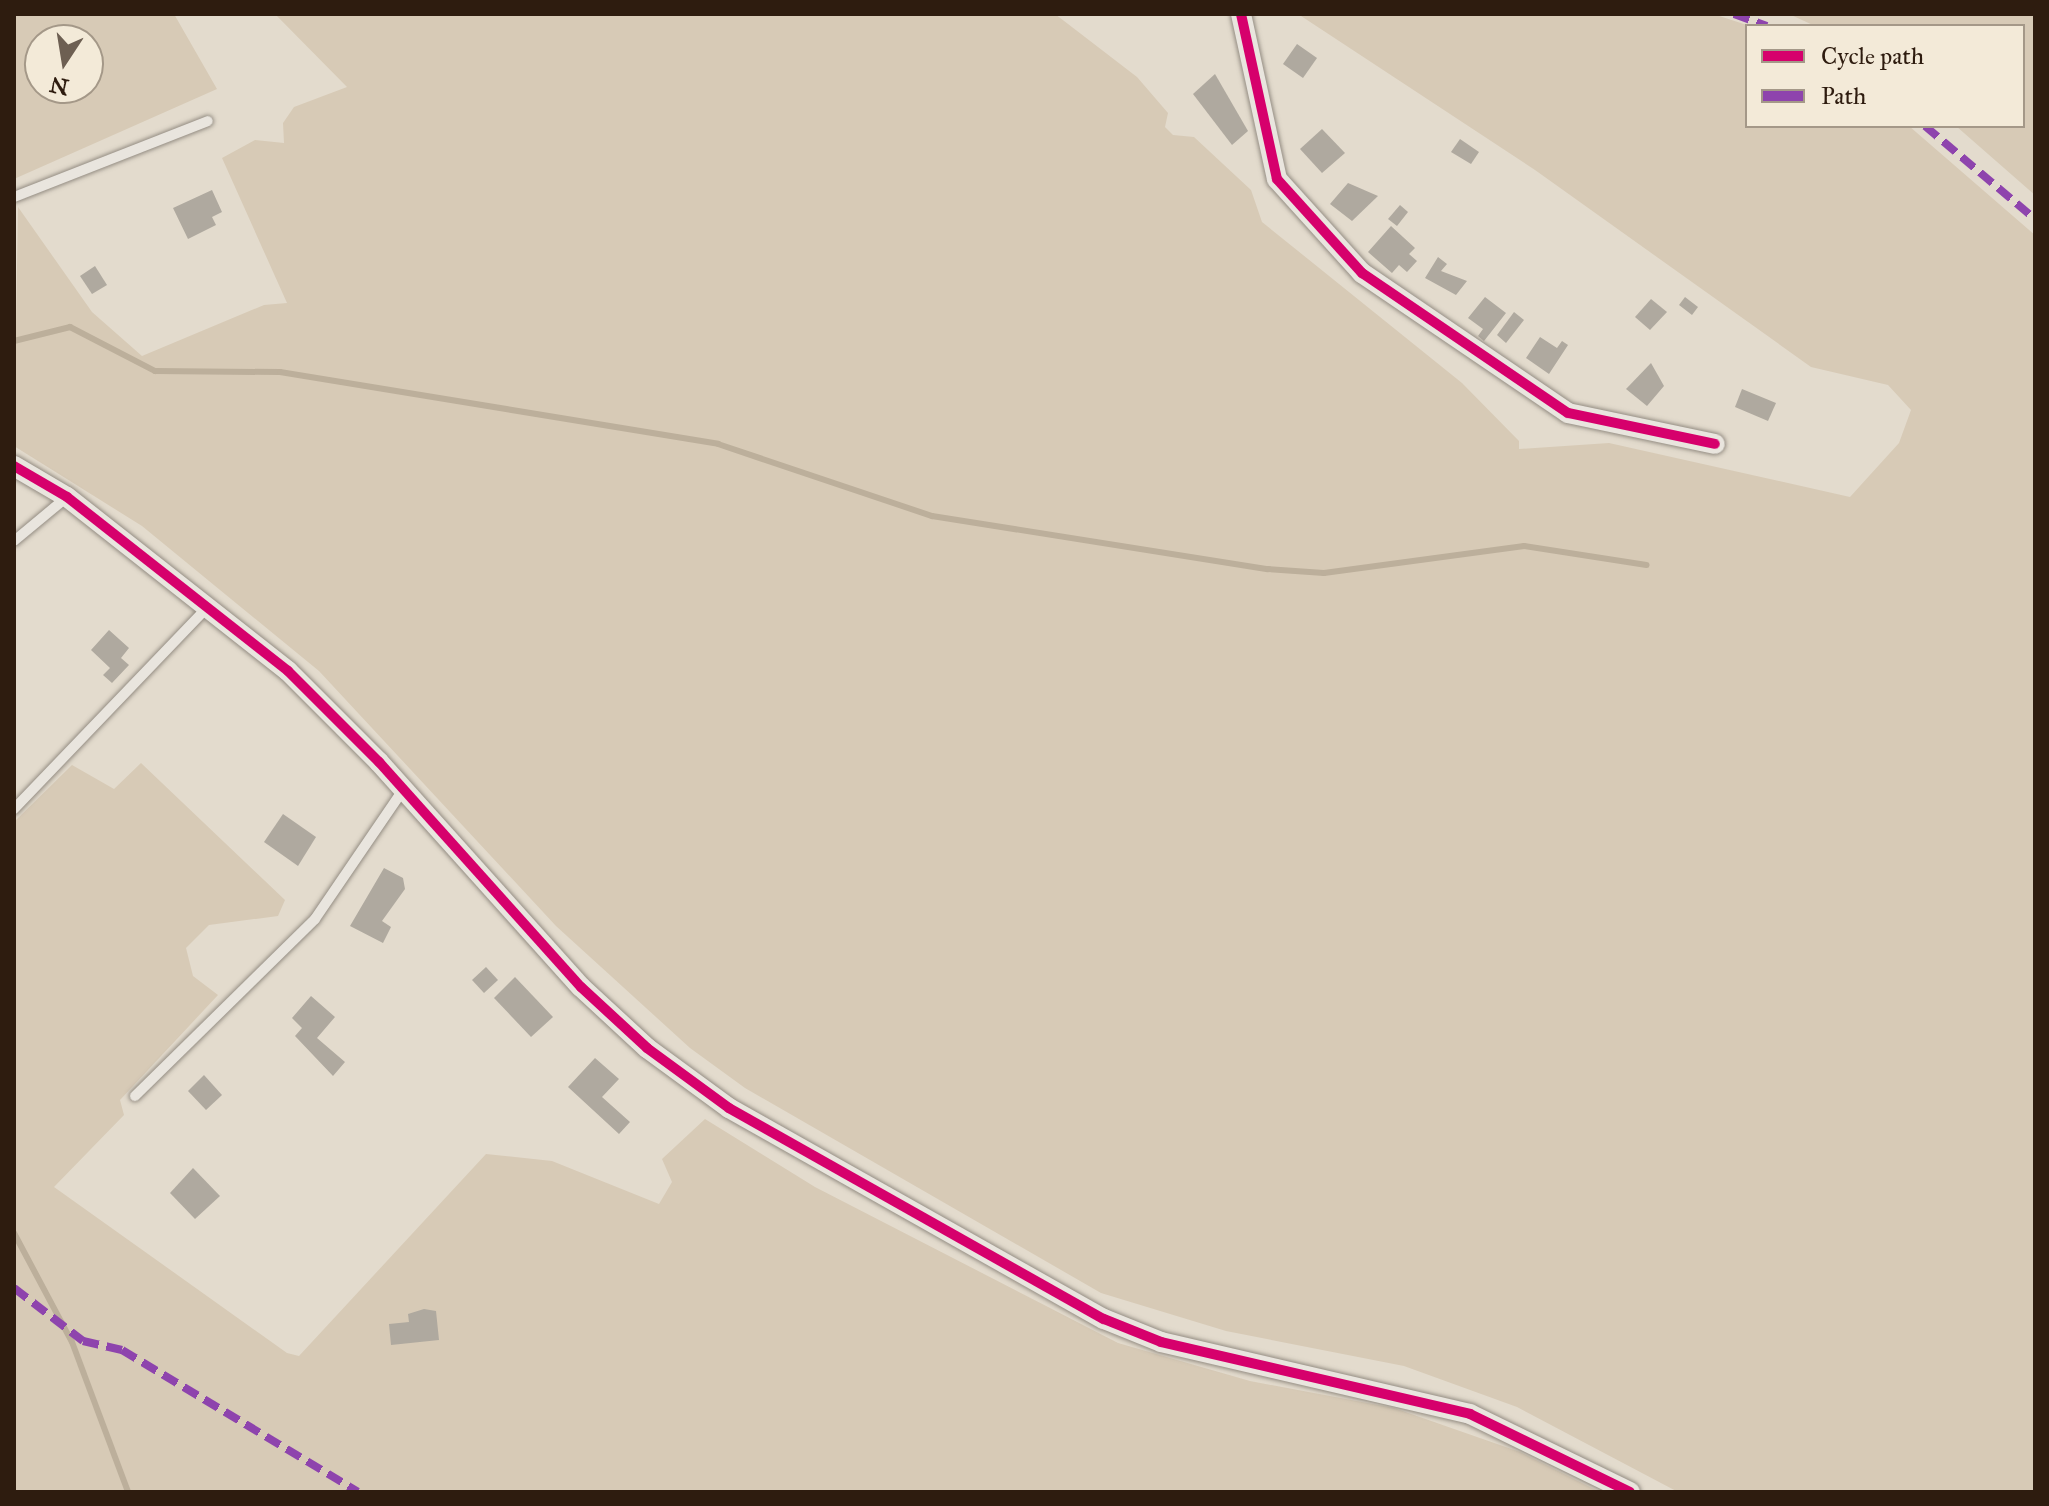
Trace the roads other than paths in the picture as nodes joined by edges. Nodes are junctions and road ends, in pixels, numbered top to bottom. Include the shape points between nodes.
1 (1241, 14) edge
2 (208, 121) dead end
3 (14, 197) edge
4 (1715, 444) dead end
5 (14, 466) edge
6 (67, 497) junction
7 (14, 541) edge
8 (209, 605) junction
9 (403, 790) junction
10 (14, 809) edge
11 (135, 1096) dead end
12 (1630, 1492) edge

1 - 4 street via 1277,179 1362,273 1568,413
2 - 3 lane
5 - 6 street
6 - 7 lane
6 - 8 street
8 - 9 street via 299,682
8 - 10 lane
9 - 11 lane via 315,919
9 - 12 street via 581,987 647,1048 729,1108 988,1257 1161,1342 1470,1414

